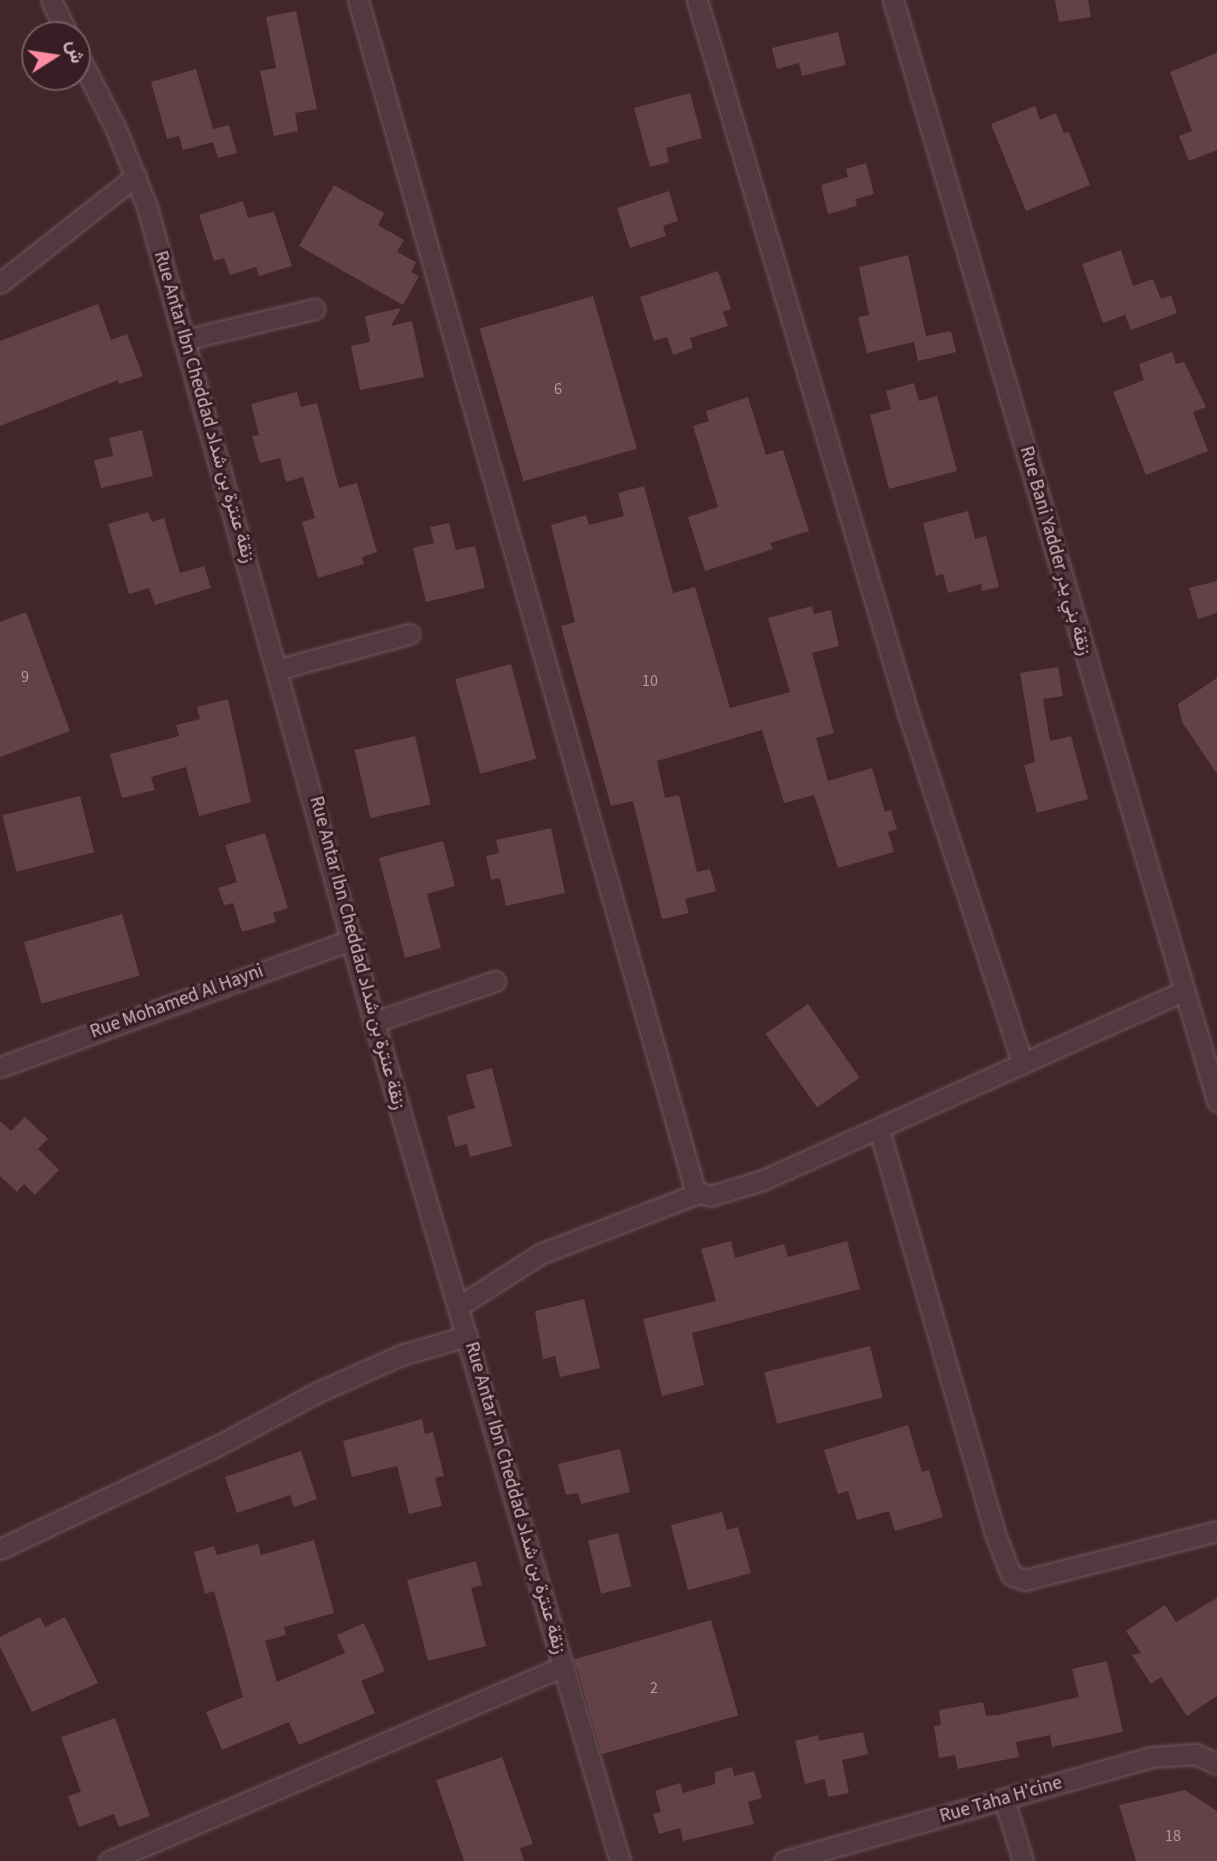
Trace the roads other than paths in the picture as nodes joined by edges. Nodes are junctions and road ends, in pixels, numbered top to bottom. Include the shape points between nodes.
1 (51, 0) edge
2 (358, 0) edge
3 (697, 0) edge
4 (893, 0) edge
5 (61, 21) edge
6 (91, 81) edge
7 (136, 176) junction
8 (0, 283) edge
9 (314, 309) dead end
10 (183, 340) junction
11 (409, 634) dead end
12 (279, 669) junction
13 (354, 939) junction
14 (495, 981) dead end
15 (1184, 991) junction
16 (374, 1022) junction
17 (1023, 1064) junction
18 (0, 1067) edge
19 (1217, 1101) edge
20 (879, 1129) junction
21 (699, 1193) junction
22 (458, 1306) junction
23 (467, 1336) junction
24 (1217, 1531) edge
25 (0, 1549) edge
26 (564, 1666) junction
27 (1217, 1764) edge
28 (1004, 1799) junction
29 (109, 1861) edge
30 (620, 1861) edge
31 (784, 1861) edge
32 (1023, 1861) edge

1 - 5 street
2 - 21 street via 689,1173
3 - 17 street via 908,713
4 - 15 street, Rue Bani Yadder زنقة بني يدر
6 - 7 street, Rue Antar Ibn Cheddad زنقة عنترة بن شداد
7 - 8 street
7 - 10 street, Rue Antar Ibn Cheddad زنقة عنترة بن شداد
9 - 10 street
10 - 12 street, Rue Antar Ibn Cheddad زنقة عنترة بن شداد
11 - 12 street
12 - 13 street, Rue Antar Ibn Cheddad زنقة عنترة بن شداد
13 - 16 street, Rue Antar Ibn Cheddad زنقة عنترة بن شداد
13 - 18 street, Rue Mohamed Al Hayni
14 - 16 street
15 - 17 street
15 - 19 street, Rue Bani Yadder زنقة بني يدر
16 - 22 street, Rue Antar Ibn Cheddad زنقة عنترة بن شداد
17 - 20 street
20 - 21 street via 742,1188 710,1196
20 - 24 street via 1010,1574 1025,1580
21 - 22 street via 540,1254
22 - 23 street, Rue Antar Ibn Cheddad زنقة عنترة بن شداد
23 - 25 street via 401,1355 318,1392 219,1445
23 - 26 street, Rue Antar Ibn Cheddad زنقة عنترة بن شداد
26 - 29 street
26 - 30 street, Rue Antar Ibn Cheddad زنقة عنترة بن شداد
27 - 28 street, Rue Taha H'cine via 1195,1754 1165,1755
28 - 31 street, Rue Taha H'cine
28 - 32 street

